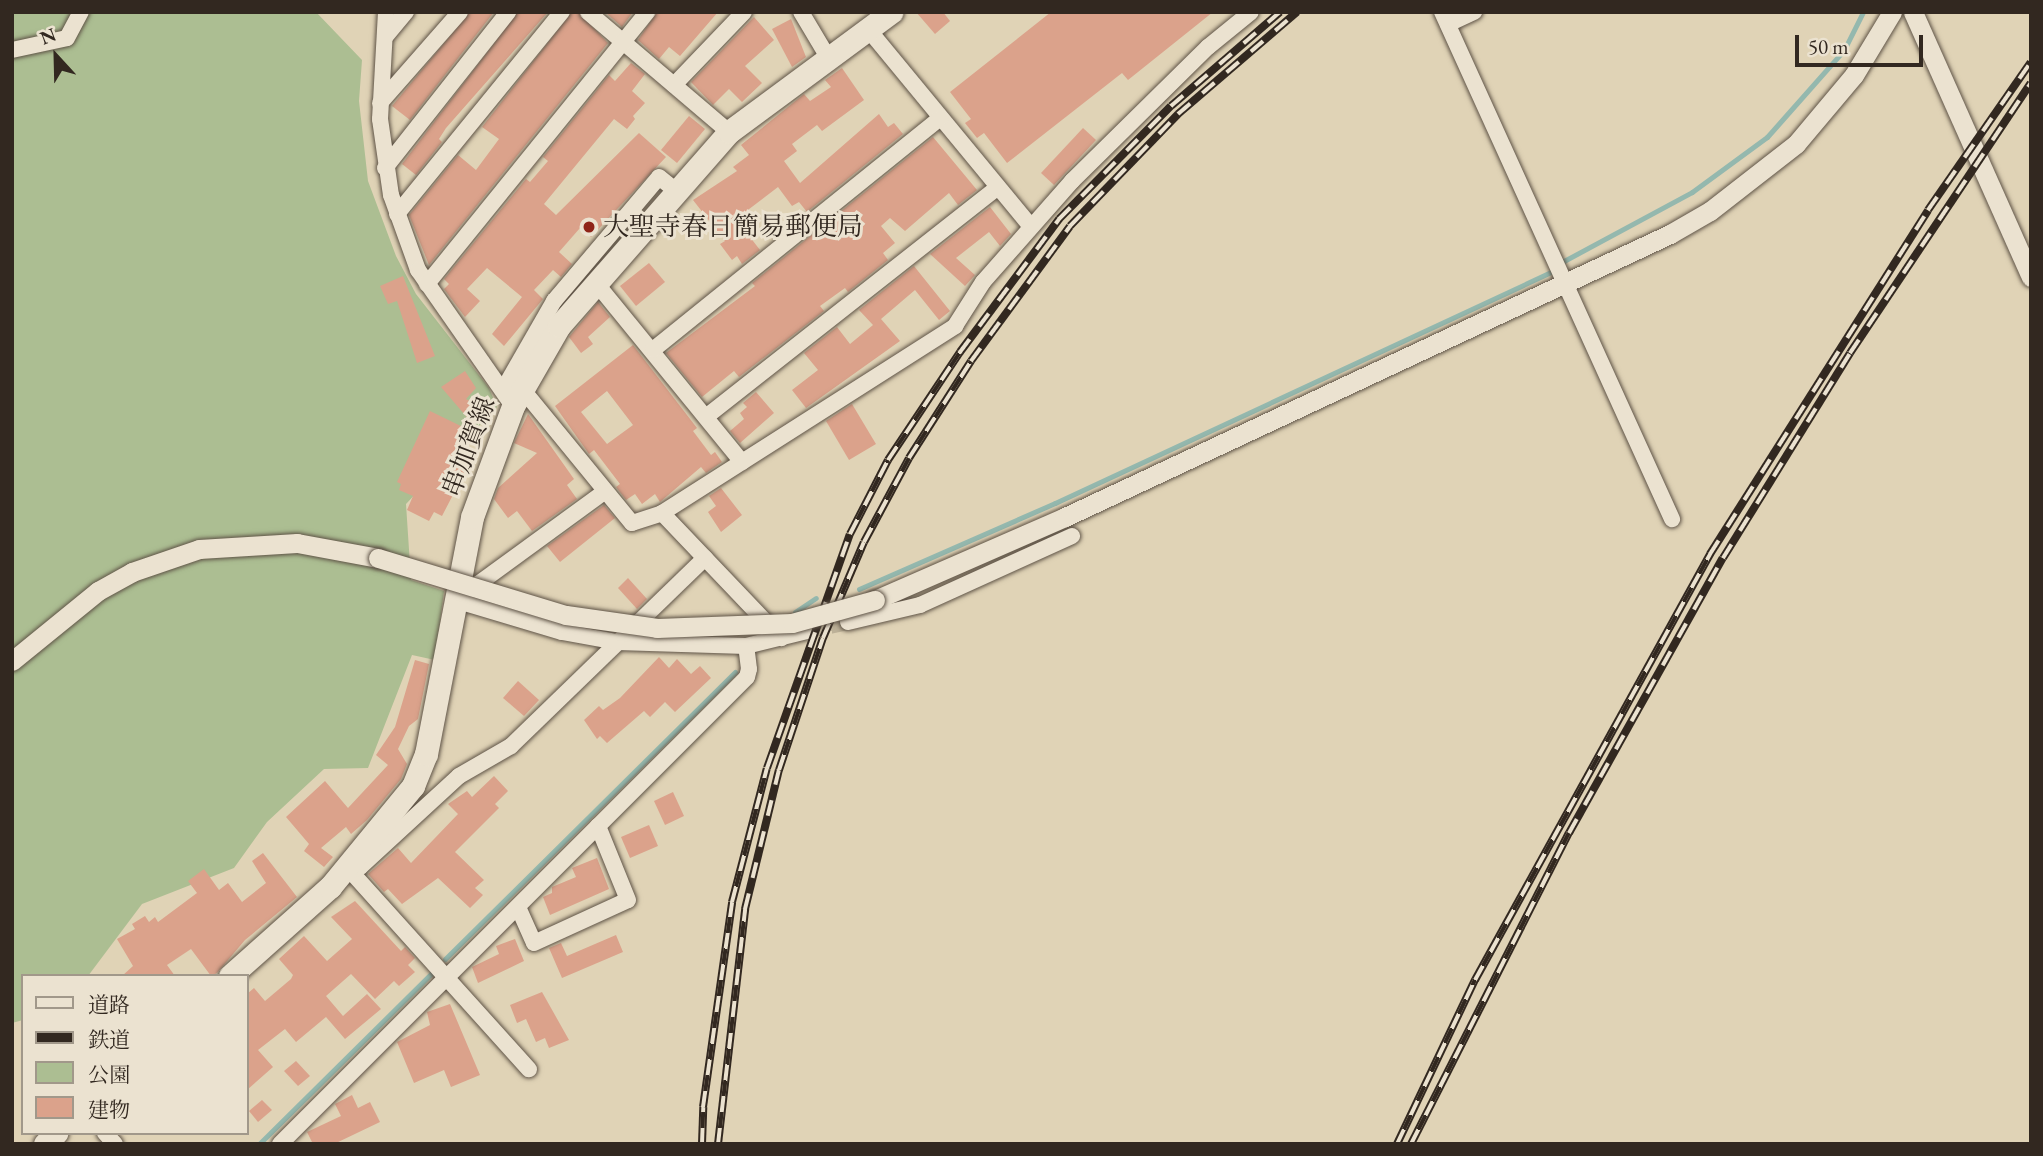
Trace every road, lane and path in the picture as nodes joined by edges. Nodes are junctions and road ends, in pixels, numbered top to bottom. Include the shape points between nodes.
1 (81, 12) edge
2 (387, 12) edge
3 (406, 12) edge
4 (460, 12) edge
5 (508, 12) edge
6 (562, 12) edge
7 (588, 12) edge
8 (647, 12) edge
9 (744, 12) edge
10 (801, 12) edge
11 (891, 12) edge
12 (1251, 12) edge
13 (1474, 12) edge
14 (1892, 12) edge
15 (1913, 12) edge
16 (1445, 18) edge
17 (868, 29) junction
18 (384, 37) junction
19 (622, 43) junction
20 (12, 50) edge
21 (829, 59) junction
22 (674, 85) junction
23 (380, 103) junction
24 (940, 118) junction
25 (729, 132) junction
26 (385, 168) junction
27 (998, 187) junction
28 (674, 189) junction
29 (397, 214) junction
30 (1031, 227) junction
31 (2031, 277) edge
32 (596, 282) junction
33 (427, 284) junction
34 (1567, 285) junction
35 (654, 349) junction
36 (513, 395) junction
37 (707, 416) junction
38 (742, 462) junction
39 (604, 492) junction
40 (662, 513) junction
41 (1672, 519) dead end
42 (1072, 536) dead end
43 (705, 558) junction
44 (458, 599) junction
45 (848, 622) tunnel mouth
46 (807, 631) tunnel mouth
47 (780, 638) junction
48 (617, 642) junction
49 (746, 646) junction
50 (12, 661) edge
51 (598, 826) junction
52 (348, 868) junction
53 (518, 907) junction
54 (232, 974) edge
55 (448, 977) junction
56 (529, 1069) dead end
57 (280, 1144) edge

1 - 20 street via 67,38
2 - 18 street
3 - 18 street
4 - 23 street
5 - 26 street
6 - 29 street
7 - 19 street
8 - 19 street
9 - 22 street
10 - 21 street
11 - 17 main road, 串加賀線
12 - 30 street via 1125,125
13 - 16 street
14 - 34 street via 1826,112 1755,178 1670,234
15 - 31 street
16 - 34 street
17 - 21 main road, 串加賀線
17 - 24 street
18 - 23 street
19 - 22 street
19 - 33 street
21 - 25 main road, 串加賀線
22 - 25 street
23 - 26 street
24 - 27 street
24 - 35 street
25 - 28 main road, 串加賀線
26 - 29 street
27 - 30 street
27 - 37 street
28 - 32 main road, 串加賀線
28 - 36 street via 659,177 554,301
29 - 33 street
30 - 38 street via 983,282 955,326
32 - 35 street
32 - 36 main road, 串加賀線 via 559,326
33 - 36 street
34 - 41 street
34 - 50 street, bridge via 987,553 875,600 792,623 657,628 566,615 378,558 297,543 199,549 132,572 98,591
35 - 37 street
36 - 39 street
36 - 44 main road, 串加賀線 via 472,517
37 - 38 street
38 - 40 street
39 - 40 street via 632,523
39 - 44 street
40 - 43 street
42 - 45 street via 920,605
43 - 47 street
43 - 48 street
44 - 48 street via 562,632
44 - 52 main road, 串加賀線 via 422,769
46 - 47 street
47 - 49 street
48 - 49 street
48 - 52 street via 512,746 459,776 360,867
49 - 51 street via 747,677
51 - 53 street
51 - 53 street via 628,900 534,943
52 - 54 main road, 串加賀線
52 - 55 street
53 - 55 street
55 - 56 street
55 - 57 street

